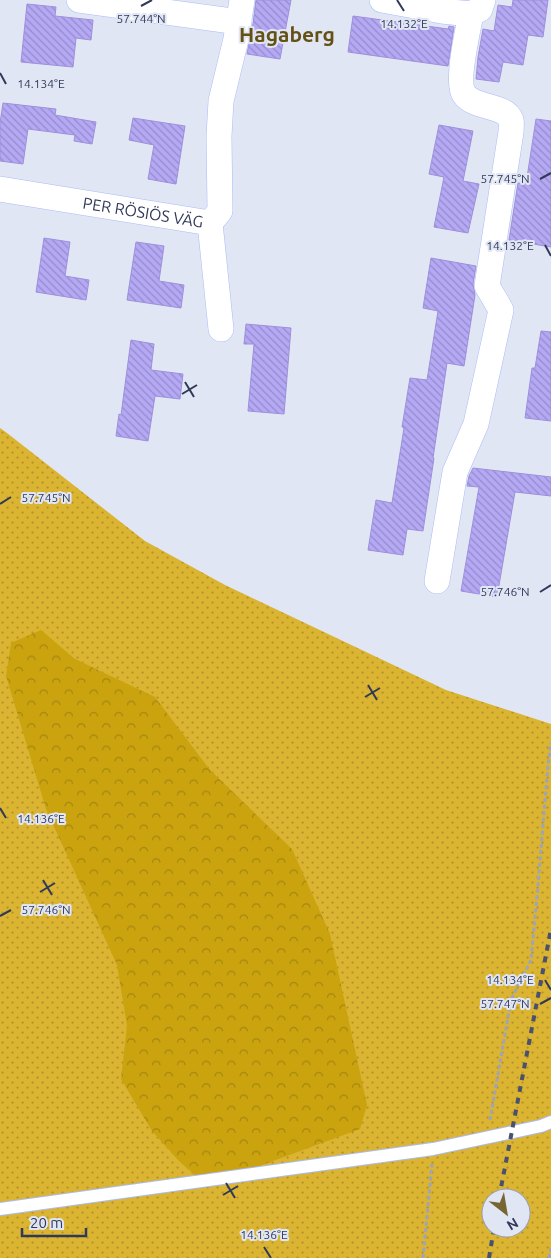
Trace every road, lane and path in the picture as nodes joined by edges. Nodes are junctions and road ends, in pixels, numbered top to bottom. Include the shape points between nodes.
1 (78, 0) edge
2 (382, 0) edge
3 (477, 7) edge
4 (241, 11) edge
5 (0, 190) edge
6 (210, 223) junction
7 (221, 329) dead end
8 (438, 581) dead end
9 (551, 743) edge
10 (551, 1122) edge
11 (487, 1137) junction
12 (433, 1149) junction
13 (0, 1209) edge
14 (551, 1248) edge
15 (423, 1258) edge
16 (549, 1258) edge

1 - 4 street
2 - 3 street via 442,11
3 - 8 street via 462,72 464,94 473,102 500,110 511,121 487,286 501,310 476,424 455,472
4 - 6 street via 221,101 220,211
5 - 6 street, PER RÖSIÖS VÄG
6 - 7 street, PER RÖSIÖS VÄG
9 - 11 path via 531,960 511,1000
10 - 11 lane
11 - 12 lane
12 - 13 lane
12 - 15 path
14 - 16 path

